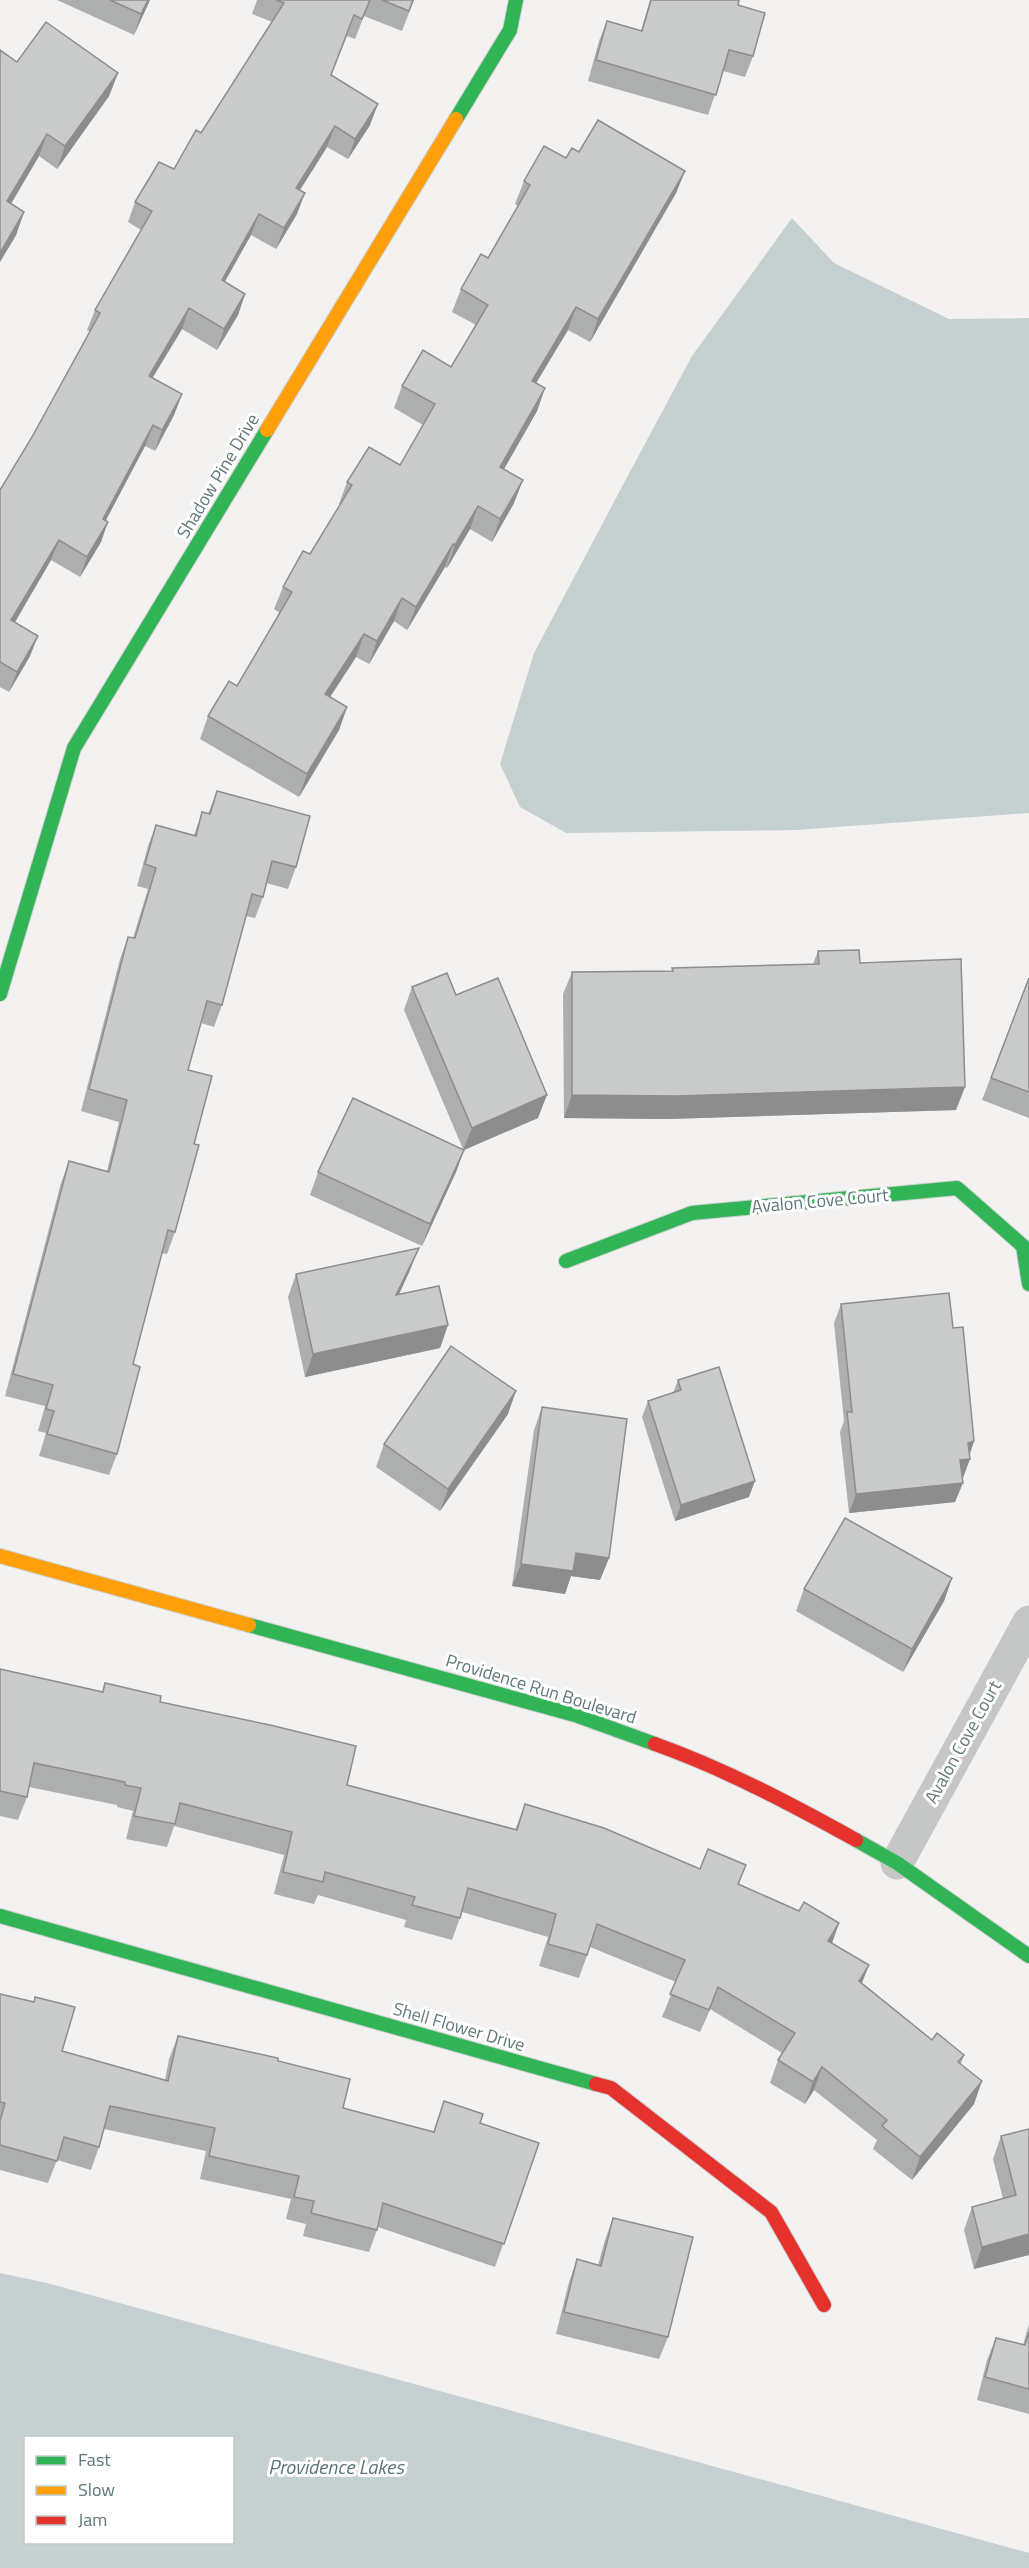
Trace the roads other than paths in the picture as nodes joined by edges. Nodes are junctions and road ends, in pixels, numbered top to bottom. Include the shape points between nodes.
1 (516, 0) edge
2 (0, 994) edge
3 (566, 1261) dead end
4 (1029, 1284) edge
5 (0, 1556) edge
6 (1029, 1622) edge
7 (897, 1863) junction
8 (0, 1916) edge
9 (1029, 1956) edge
10 (824, 2305) dead end

1 - 2 street, Shadow Pine Drive via 510,30 74,748
3 - 4 street, Avalon Cove Court via 692,1213 957,1188 1023,1246
5 - 7 street, Providence Run Boulevard via 575,1714 692,1756
6 - 7 street, Avalon Cove Court
7 - 9 street, Providence Run Boulevard
8 - 10 street, Shell Flower Drive via 610,2088 771,2212

